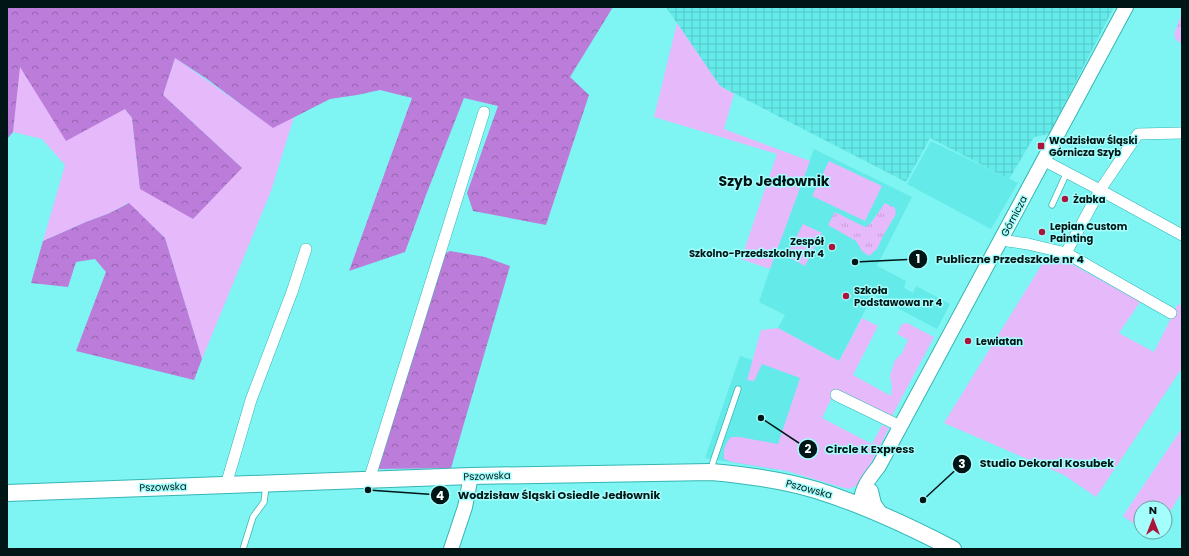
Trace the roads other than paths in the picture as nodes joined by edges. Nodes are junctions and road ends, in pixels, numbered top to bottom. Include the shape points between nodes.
1 (1126, 7) edge
2 (484, 112) dead end
3 (1182, 133) edge
4 (1043, 160) junction
5 (1067, 172) junction
6 (1100, 190) junction
7 (1052, 205) dead end
8 (1182, 235) edge
9 (1002, 239) junction
10 (306, 249) dead end
11 (1066, 253) junction
12 (1171, 313) dead end
13 (738, 389) dead end
14 (836, 395) dead end
15 (900, 426) junction
16 (711, 472) junction
17 (471, 476) junction
18 (369, 480) junction
19 (267, 483) junction
20 (226, 485) junction
21 (868, 488) junction
22 (7, 493) edge
23 (834, 496) junction
24 (860, 505) junction
25 (881, 514) junction
26 (242, 549) edge
27 (451, 549) edge
28 (953, 549) edge

1 - 4 street, Górnicza
2 - 18 street
3 - 6 street via 1138,134
4 - 5 street
4 - 9 street, Górnicza
5 - 6 street
5 - 7 lane
6 - 8 street
6 - 11 street
9 - 11 street
9 - 15 street, Górnicza
10 - 20 street via 251,400
11 - 12 street
13 - 16 lane
14 - 15 street
15 - 21 street, Górnicza
16 - 17 main road, Pszowska
16 - 23 main road, Pszowska via 742,474 793,484
17 - 18 main road, Pszowska
17 - 27 street via 465,507
18 - 19 main road, Pszowska
19 - 20 main road, Pszowska
19 - 26 lane via 264,502 253,517
20 - 22 main road, Pszowska
21 - 23 street
21 - 24 street, Górnicza via 862,493
21 - 25 street
23 - 24 main road, Pszowska
24 - 25 main road, Pszowska
25 - 28 main road, Pszowska

